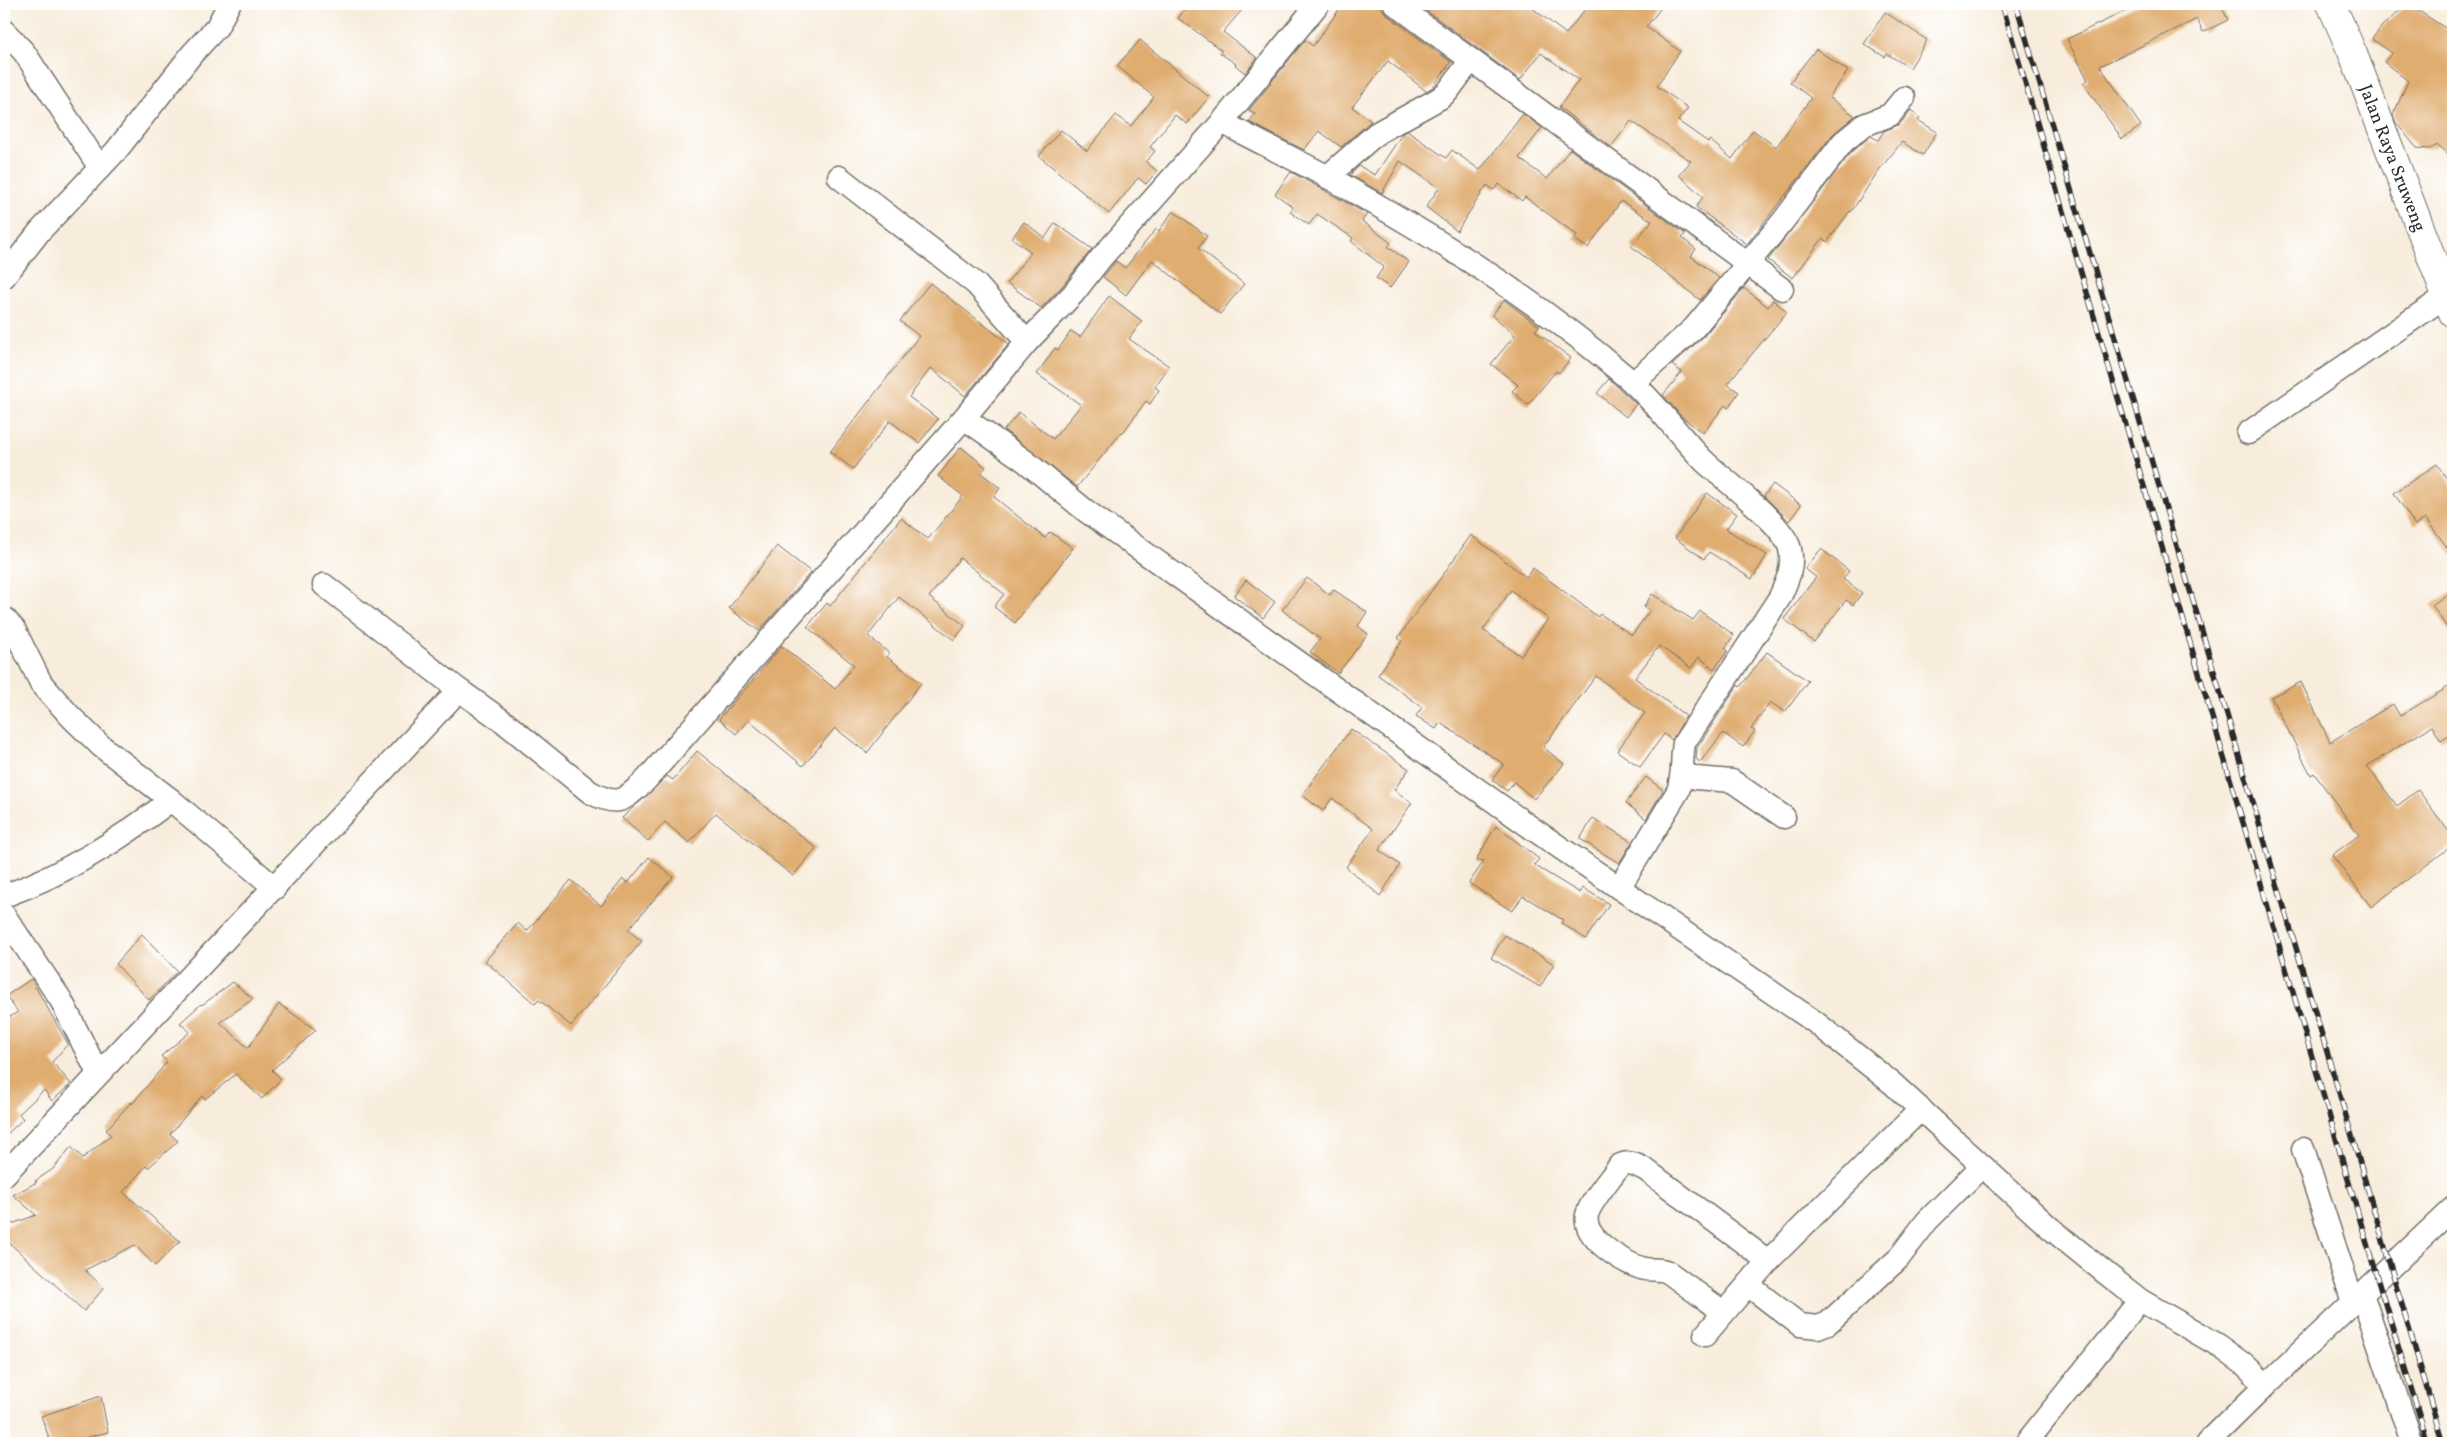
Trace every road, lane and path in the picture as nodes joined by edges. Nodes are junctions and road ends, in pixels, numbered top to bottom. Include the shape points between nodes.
1 (229, 4) edge
2 (1318, 4) edge
3 (1395, 4) edge
4 (2331, 4) edge
5 (4, 31) edge
6 (1471, 60) junction
7 (1904, 98) dead end
8 (1222, 122) junction
9 (100, 168) junction
10 (839, 177) dead end
11 (1327, 177) junction
12 (1747, 265) junction
13 (4, 277) edge
14 (1782, 289) dead end
15 (2450, 305) edge
16 (1028, 342) junction
17 (1633, 383) junction
18 (964, 418) junction
19 (2248, 433) dead end
20 (324, 585) dead end
21 (4, 618) edge
22 (459, 690) junction
23 (1683, 773) junction
24 (171, 800) junction
25 (1784, 817) dead end
26 (275, 888) junction
27 (1619, 888) junction
28 (4, 896) edge
29 (4, 915) edge
30 (98, 1073) junction
31 (1921, 1109) junction
32 (2303, 1150) dead end
33 (1982, 1166) junction
34 (4, 1175) edge
35 (2453, 1208) edge
36 (1768, 1261) junction
37 (1748, 1286) junction
38 (2358, 1298) junction
39 (2140, 1300) junction
40 (1723, 1312) junction
41 (1705, 1335) dead end
42 (2266, 1385) junction
43 (2215, 1441) edge
44 (2026, 1443) edge
45 (2412, 1443) edge

1 - 9 street via 217,27
2 - 8 street
3 - 6 street
4 - 15 highway, Jalan Raya Sruweng
5 - 9 street via 24,52
6 - 11 street via 1440,98 1377,133
6 - 12 street
7 - 12 street via 1890,115 1864,124 1843,142
8 - 11 street
8 - 16 street
9 - 13 street via 40,231
10 - 16 street via 976,284
11 - 17 street via 1455,251 1523,295
12 - 14 street
12 - 17 street via 1694,328
15 - 19 street
16 - 18 street
17 - 23 street via 1702,459 1766,517 1789,547 1791,565 1780,597 1684,743
18 - 22 street via 646,780 626,798 615,802 590,792
18 - 27 street via 1094,516
20 - 22 street
21 - 24 street via 14,629 41,683 70,716 101,746
22 - 26 street
23 - 25 street via 1696,778 1732,781
23 - 27 street via 1678,791
24 - 26 street
24 - 28 street via 129,833 89,857 46,880
26 - 30 street
27 - 31 street via 1815,1022
29 - 30 street via 56,992
30 - 34 street
31 - 33 street
31 - 36 street
32 - 38 street
33 - 37 street via 1932,1216 1898,1259 1828,1323 1808,1328 1800,1325
33 - 39 street via 2049,1227
35 - 38 street
36 - 37 street
36 - 40 street via 1646,1170 1624,1163 1619,1166 1587,1213 1586,1223 1593,1236 1609,1250 1642,1269 1659,1268 1668,1272
37 - 40 street
38 - 42 street
38 - 45 street
39 - 42 street via 2218,1345
39 - 44 street
40 - 41 street
42 - 43 street

